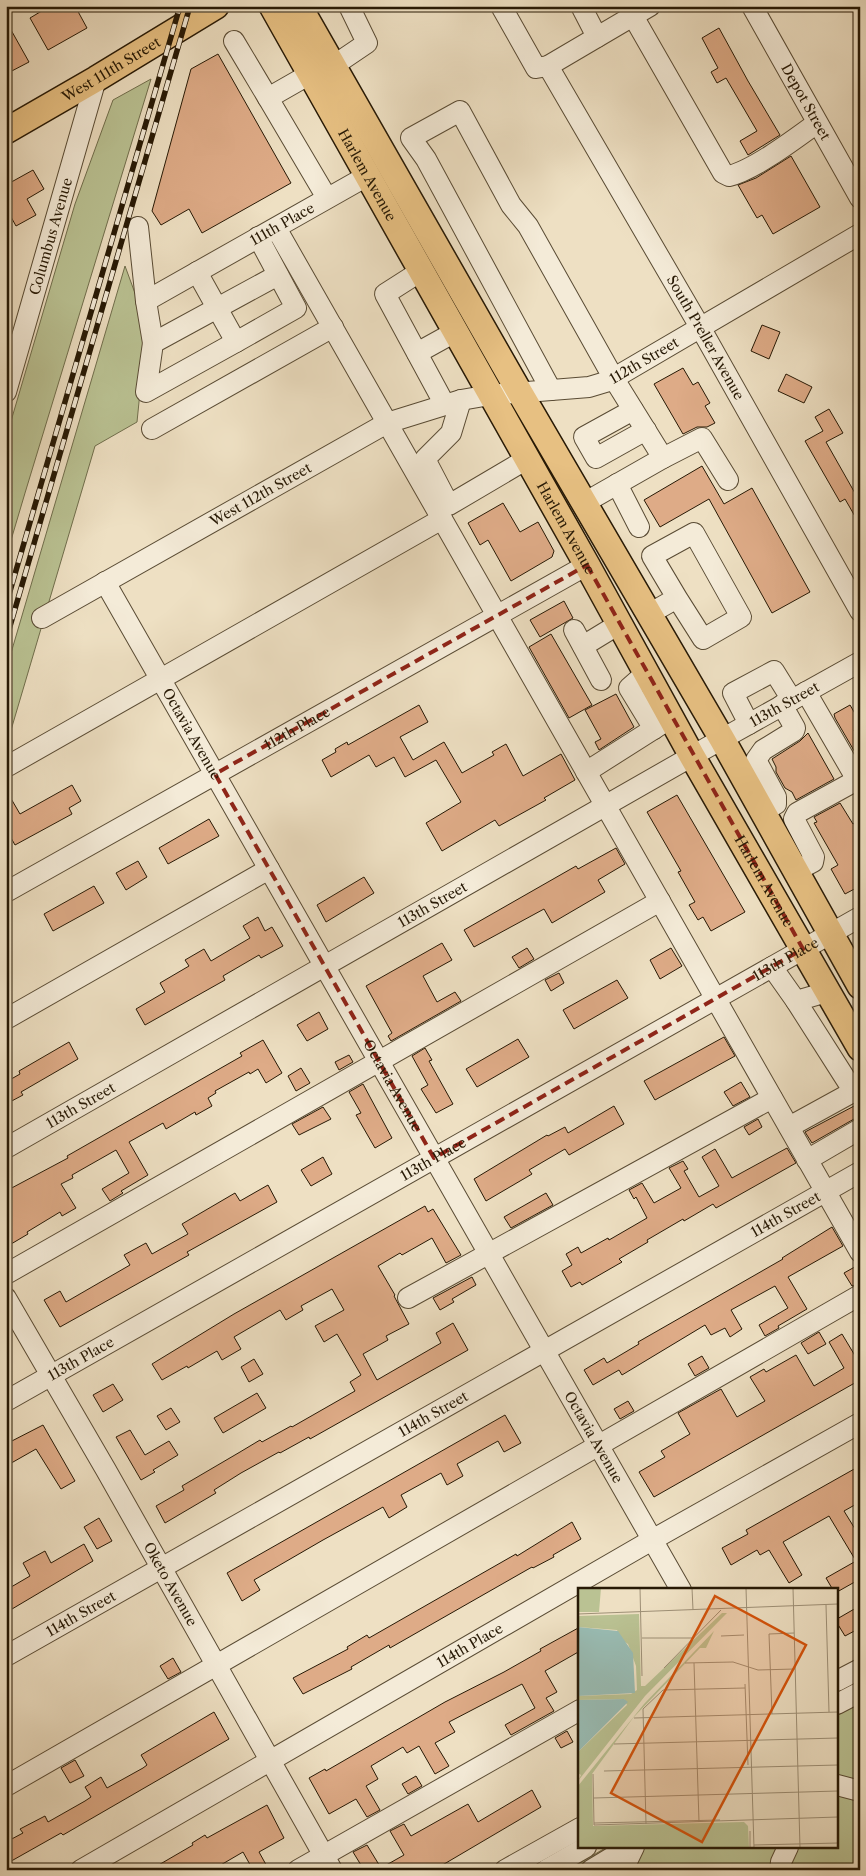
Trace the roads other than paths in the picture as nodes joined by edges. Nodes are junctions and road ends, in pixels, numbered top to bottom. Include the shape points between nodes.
1 (216, 6) edge
2 (272, 6) edge
3 (299, 6) edge
4 (349, 6) edge
5 (501, 6) edge
6 (581, 6) edge
7 (752, 6) edge
8 (642, 11) edge
9 (597, 36) junction
10 (234, 40) dead end
11 (333, 66) junction
12 (548, 66) junction
13 (310, 74) junction
14 (96, 79) junction
15 (268, 98) junction
16 (817, 122) junction
17 (6, 131) edge
18 (389, 164) junction
19 (367, 176) junction
20 (327, 198) junction
21 (860, 198) edge
22 (138, 227) dead end
23 (276, 228) junction
24 (860, 234) edge
25 (258, 238) junction
26 (420, 271) junction
27 (197, 272) junction
28 (278, 275) junction
29 (146, 301) junction
30 (218, 308) junction
31 (332, 327) junction
32 (700, 328) junction
33 (455, 332) junction
34 (236, 342) junction
35 (153, 343) junction
36 (417, 353) junction
37 (614, 379) junction
38 (551, 390) junction
39 (6, 391) edge
40 (520, 393) junction
41 (490, 395) junction
42 (453, 403) junction
43 (633, 410) junction
44 (387, 423) junction
45 (152, 429) dead end
46 (646, 430) junction
47 (663, 458) junction
48 (527, 459) junction
49 (728, 480) dead end
50 (617, 484) junction
51 (584, 503) junction
52 (442, 519) junction
53 (640, 527) dead end
54 (587, 565) junction
55 (105, 582) junction
56 (677, 598) junction
57 (860, 611) edge
58 (649, 614) junction
59 (497, 615) junction
60 (42, 618) dead end
61 (619, 624) junction
62 (860, 662) edge
63 (160, 678) junction
64 (601, 680) dead end
65 (793, 699) junction
66 (662, 723) junction
67 (749, 724) junction
68 (722, 739) junction
69 (692, 756) junction
70 (6, 767) edge
71 (586, 772) junction
72 (215, 774) junction
73 (858, 782) edge
74 (605, 805) junction
75 (763, 812) junction
76 (269, 869) junction
77 (796, 872) junction
78 (6, 892) edge
79 (660, 901) junction
80 (860, 916) edge
81 (830, 933) junction
82 (803, 949) junction
83 (324, 966) junction
84 (772, 967) junction
85 (860, 986) edge
86 (827, 992) junction
87 (715, 999) junction
88 (796, 1001) junction
89 (6, 1019) edge
90 (860, 1048) edge
91 (379, 1062) junction
92 (857, 1090) edge
93 (772, 1098) junction
94 (789, 1127) junction
95 (860, 1129) edge
96 (6, 1148) edge
97 (434, 1158) junction
98 (807, 1160) junction
99 (860, 1172) edge
100 (825, 1191) junction
101 (860, 1252) edge
102 (488, 1253) junction
103 (6, 1274) edge
104 (860, 1295) edge
105 (6, 1298) edge
106 (408, 1298) dead end
107 (544, 1351) junction
108 (51, 1376) junction
109 (6, 1401) edge
110 (860, 1423) edge
111 (598, 1446) junction
112 (652, 1540) junction
113 (161, 1568) junction
114 (680, 1588) edge
115 (6, 1656) edge
116 (216, 1665) junction
117 (860, 1669) edge
118 (838, 1681) edge
119 (860, 1692) edge
120 (838, 1703) edge
121 (578, 1711) edge
122 (270, 1760) junction
123 (838, 1785) edge
124 (6, 1786) edge
125 (860, 1792) edge
126 (578, 1829) edge
127 (584, 1848) edge
128 (628, 1848) edge
129 (633, 1848) edge
130 (788, 1848) edge
131 (328, 1862) edge
132 (81, 1870) edge
133 (298, 1870) edge
134 (505, 1870) edge
135 (546, 1870) edge
136 (591, 1870) edge
137 (622, 1870) edge
138 (780, 1870) edge

1 - 14 main road, West 111th Street
2 - 13 main road, Harlem Avenue
3 - 11 main road, Harlem Avenue
4 - 11 street via 367,43
5 - 12 street via 536,68
6 - 9 street
7 - 16 street, Depot Street
8 - 9 street
8 - 16 street via 723,173 729,176 743,171
9 - 12 street
10 - 15 street
11 - 18 main road, Harlem Avenue
12 - 32 street, South Preller Avenue
13 - 15 street
13 - 19 main road, Harlem Avenue
14 - 17 main road, West 111th Street
14 - 39 street, Columbus Avenue
15 - 20 street
16 - 21 street, Depot Street
18 - 19 main road
18 - 40 main road, Harlem Avenue
19 - 20 street, 111th Place
19 - 26 main road, Harlem Avenue
20 - 23 street, 111th Place
22 - 29 street
23 - 25 street, 111th Place
23 - 31 street
24 - 32 street, 112th Street
25 - 27 street, 111th Place
25 - 28 street
26 - 33 main road, Harlem Avenue
26 - 36 street via 385,294
27 - 29 street, 111th Place
27 - 30 street
28 - 30 street
28 - 34 street via 296,308
29 - 35 street
30 - 34 street
30 - 35 street
31 - 44 street
31 - 45 street
32 - 37 street, 112th Street
32 - 57 street, South Preller Avenue
33 - 36 street
33 - 41 main road, Harlem Avenue
34 - 35 street via 146,392
36 - 42 street
37 - 38 street, 112th Street via 589,386
37 - 38 street via 460,112 411,138 426,159
37 - 43 street
38 - 40 street, 112th Street
40 - 41 street, 112th Street
40 - 51 main road, Harlem Avenue
41 - 42 street, West 112th Street
41 - 48 main road, Harlem Avenue
42 - 44 street, West 112th Street
42 - 48 street via 451,433 425,459 449,505
43 - 46 street
43 - 46 street via 584,437 596,458
44 - 52 street
44 - 55 street, West 112th Street
46 - 47 street
47 - 49 street via 702,438
47 - 50 street
48 - 54 main road, Harlem Avenue
50 - 51 street
50 - 53 street
51 - 58 main road, Harlem Avenue
52 - 59 street
52 - 63 street
54 - 59 street, 112th Place
54 - 61 main road, Harlem Avenue
55 - 60 street, West 112th Street
55 - 63 street, Octavia Avenue
56 - 56 street via 652,556 694,533 741,617 703,639
56 - 58 street
58 - 68 main road, Harlem Avenue
59 - 71 street
59 - 72 street, 112th Place
61 - 64 street via 578,638
61 - 66 main road, Harlem Avenue via 646,673
62 - 65 street, 113th Street
63 - 70 street
63 - 72 street, Octavia Avenue
65 - 67 street, 113th Street
65 - 67 street via 774,671 734,694
65 - 73 street
65 - 75 street via 794,731 763,750 756,760 776,796 776,804
66 - 69 main road, Harlem Avenue
66 - 71 street
67 - 68 street, 113th Street
68 - 69 street, 113th Street
68 - 75 main road, Harlem Avenue
69 - 74 street, 113th Street
69 - 82 main road, Harlem Avenue
71 - 74 street
72 - 76 street, Octavia Avenue
72 - 78 street, 112th Place
73 - 77 street via 796,813 794,819 814,857 813,862
74 - 79 street
74 - 83 street, 113th Street
75 - 77 main road, Harlem Avenue
76 - 83 street, Octavia Avenue
76 - 89 street
77 - 81 main road, Harlem Avenue
79 - 87 street
79 - 91 street
80 - 81 street, 113th Place
81 - 82 street, 113th Place
81 - 85 main road, Harlem Avenue
82 - 84 street, 113th Place
82 - 86 main road, Harlem Avenue
83 - 91 street, Octavia Avenue
83 - 96 street, 113th Street
84 - 87 street, 113th Place
84 - 88 street
86 - 88 street
86 - 90 main road, Harlem Avenue
87 - 93 street
87 - 97 street, 113th Place
88 - 92 street
91 - 97 street, Octavia Avenue
91 - 103 street
92 - 94 street
93 - 94 street
93 - 102 street
94 - 98 street
95 - 98 street
97 - 102 street, Octavia Avenue
97 - 108 street, 113th Place
98 - 100 street
99 - 100 street, 114th Street
100 - 101 street
100 - 107 street, 114th Street
102 - 106 street
102 - 107 street, Octavia Avenue
104 - 111 street
105 - 108 street, Oketo Avenue
107 - 111 street, Octavia Avenue
107 - 113 street, 114th Street
108 - 109 street, 113th Place
108 - 113 street, Oketo Avenue
110 - 112 street, 114th Place
111 - 112 street, Octavia Avenue
111 - 116 street
112 - 114 street, Octavia Avenue
112 - 122 street, 114th Place
113 - 115 street, 114th Street
113 - 116 street, Oketo Avenue
116 - 122 street, Oketo Avenue
116 - 124 street
117 - 118 street
119 - 120 street
121 - 131 street
122 - 131 street, Oketo Avenue
122 - 132 street, 114th Place
123 - 125 street
126 - 134 street
127 - 135 street
128 - 136 street
129 - 137 street
130 - 138 street
131 - 133 street

